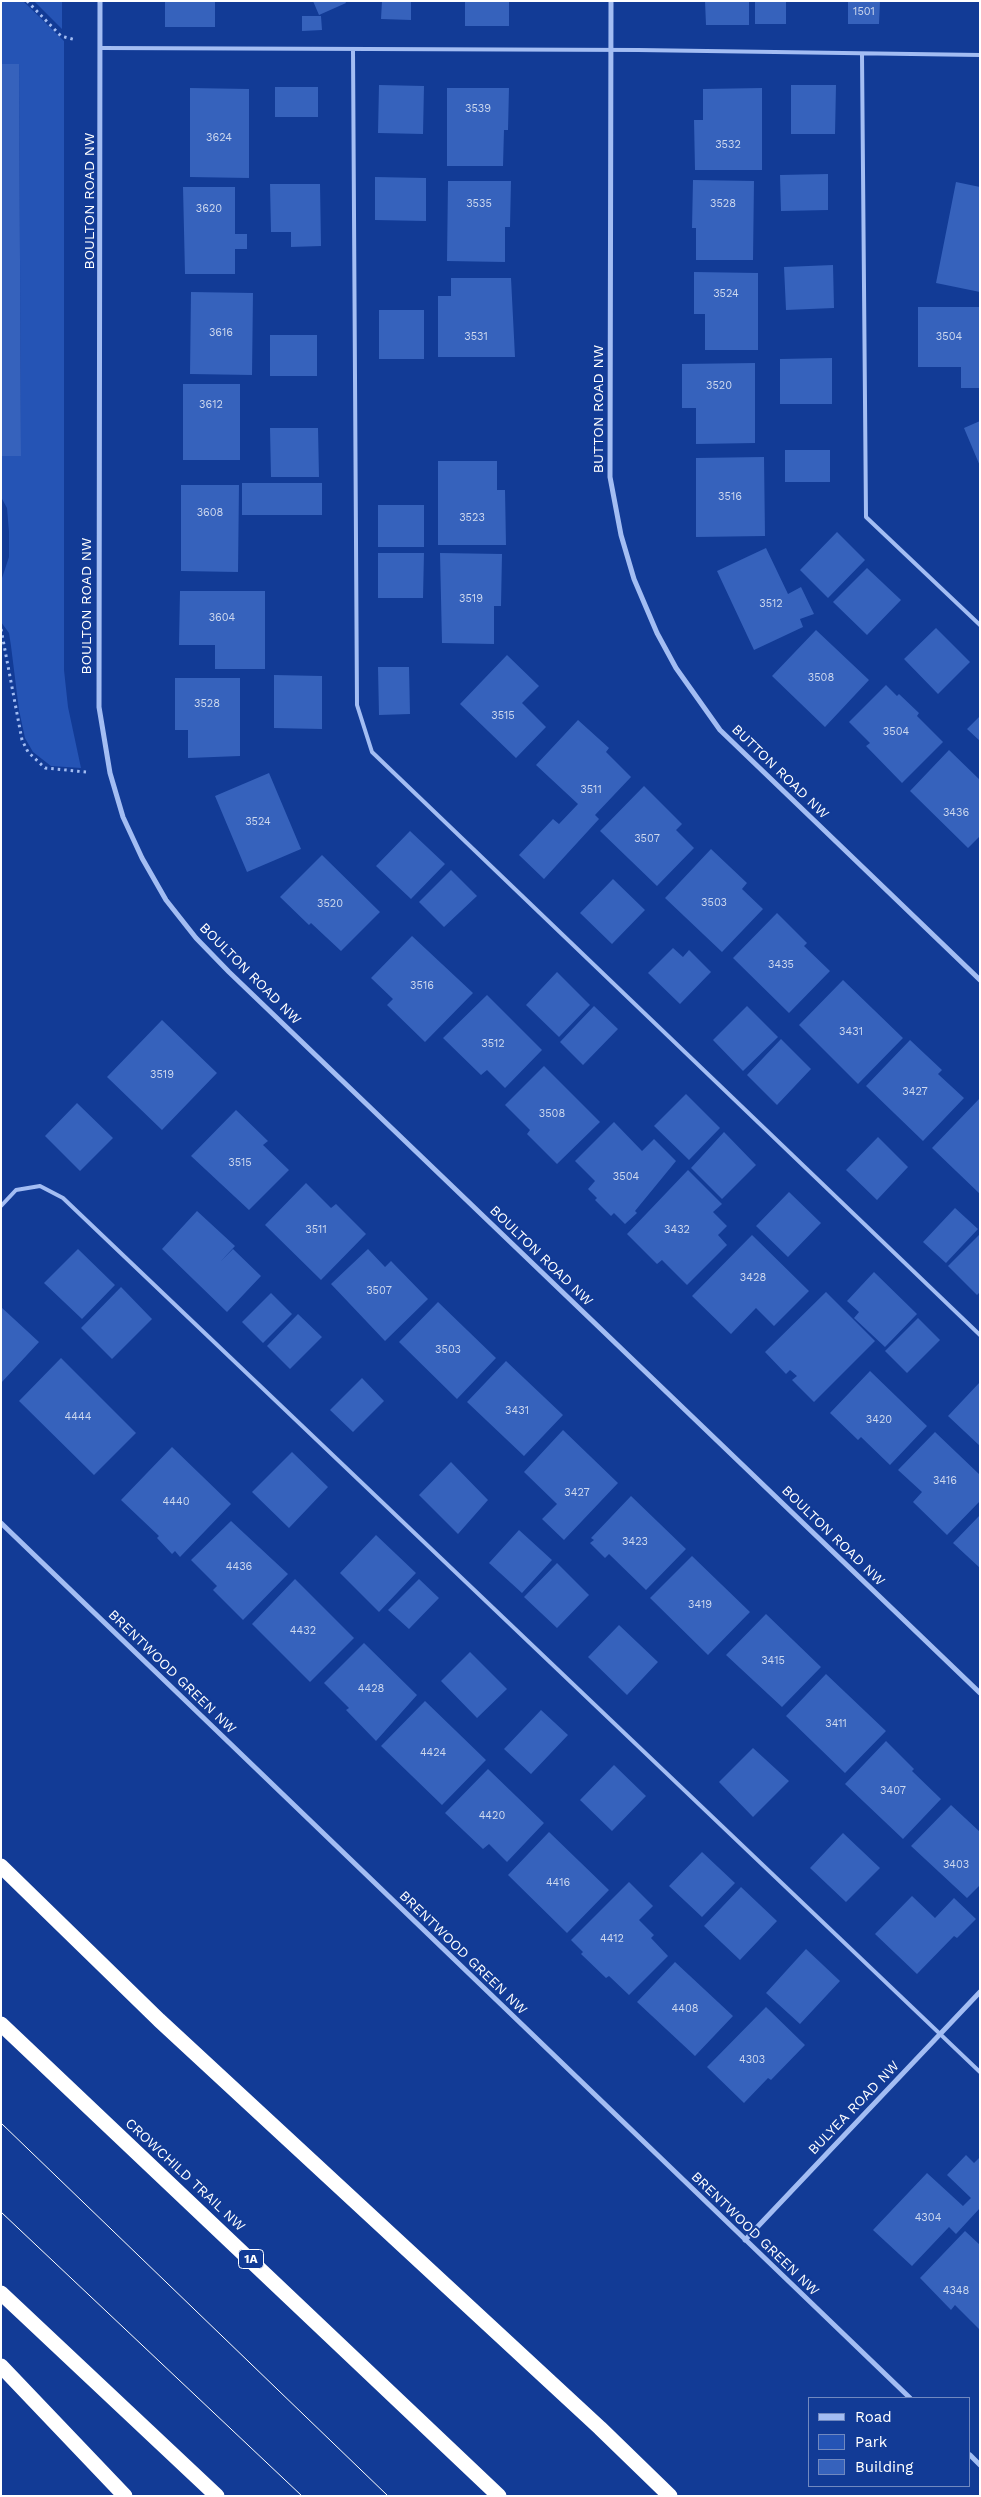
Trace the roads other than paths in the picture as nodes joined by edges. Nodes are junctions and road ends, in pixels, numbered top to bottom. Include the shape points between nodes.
1 (100, 1) edge
2 (611, 1) edge
3 (102, 48) junction
4 (353, 50) junction
5 (612, 50) junction
6 (862, 55) junction
7 (980, 55) edge
8 (980, 625) edge
9 (980, 980) edge
10 (1, 1206) edge
11 (980, 1335) edge
12 (1, 1523) edge
13 (980, 1693) edge
14 (1, 1866) edge
15 (980, 1992) edge
16 (1, 2024) edge
17 (940, 2034) junction
18 (980, 2072) edge
19 (745, 2240) junction
20 (1, 2293) edge
21 (1, 2366) edge
22 (909, 2397) edge
23 (971, 2456) edge
24 (980, 2465) edge
25 (126, 2496) edge
26 (217, 2496) edge
27 (499, 2496) edge
28 (670, 2496) edge

1 - 3 street, BOULTON ROAD NW
2 - 5 street, BUTTON ROAD NW
3 - 4 lane
3 - 13 street, BOULTON ROAD NW via 98,672 103,741 110,773 123,817 142,858 166,900 196,938
4 - 5 lane
4 - 11 lane via 358,705 372,752
5 - 6 lane
5 - 9 street, BUTTON ROAD NW via 610,477 634,580 676,668 720,730
6 - 7 lane
6 - 8 lane via 866,517
10 - 17 lane via 16,1190 40,1186 63,1198
12 - 19 street, BRENTWOOD GREEN NW
14 - 28 highway via 159,2020
15 - 17 street, BULYEA ROAD NW
16 - 27 highway, CROWCHILD TRAIL NW / 1A
17 - 18 lane
17 - 19 street, BULYEA ROAD NW
19 - 22 street, BRENTWOOD GREEN NW
20 - 26 highway
21 - 25 highway
23 - 24 street

